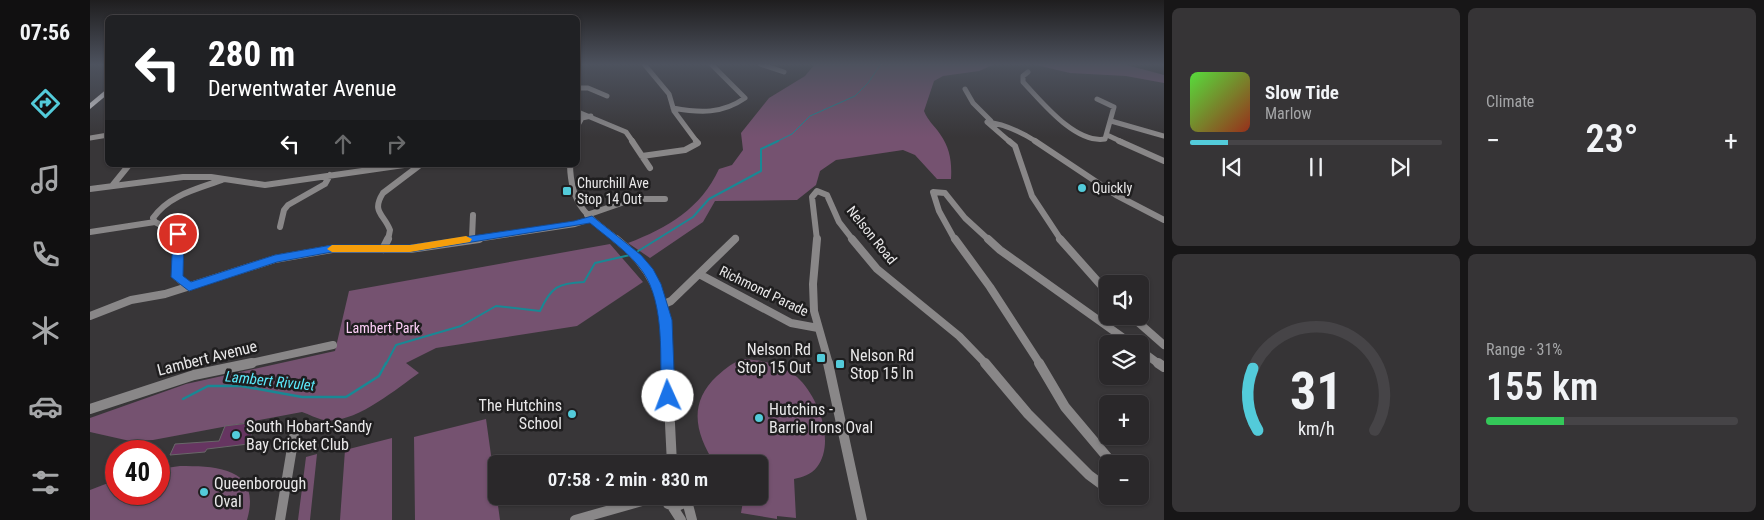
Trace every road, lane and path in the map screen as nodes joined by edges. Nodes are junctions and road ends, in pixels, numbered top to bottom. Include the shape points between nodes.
1 (589, 88) edge
2 (664, 88) edge
3 (737, 88) edge
4 (1029, 88) edge
5 (965, 89) dead end
6 (105, 93) edge
7 (607, 96) dead end
8 (1097, 99) dead end
9 (90, 107) edge
10 (673, 108) junction
11 (580, 113) edge
12 (591, 116) junction
13 (992, 121) junction
14 (1111, 121) junction
15 (580, 122) edge
16 (1106, 135) junction
17 (105, 136) edge
18 (1164, 136) edge
19 (90, 138) edge
20 (642, 156) junction
21 (1164, 161) edge
22 (127, 167) edge
23 (391, 167) edge
24 (417, 167) edge
25 (570, 167) edge
26 (650, 168) dead end
27 (330, 176) junction
28 (224, 179) junction
29 (112, 186) junction
30 (90, 189) edge
31 (665, 199) dead end
32 (473, 215) dead end
33 (589, 217) junction
34 (1164, 220) edge
35 (155, 222) junction
36 (280, 227) dead end
37 (90, 232) edge
38 (472, 238) junction
39 (736, 238) dead end
40 (383, 249) junction
41 (699, 274) junction
42 (1099, 283) edge
43 (189, 287) junction
44 (662, 305) junction
45 (90, 316) edge
46 (1141, 325) edge
47 (818, 328) junction
48 (1119, 335) edge
49 (333, 345) dead end
50 (1164, 345) edge
51 (1149, 356) edge
52 (1164, 367) edge
53 (90, 409) edge
54 (294, 436) dead end
55 (672, 455) edge
56 (1105, 455) edge
57 (1099, 482) edge
58 (628, 505) edge
59 (670, 505) edge
60 (688, 505) edge
61 (280, 520) edge
62 (575, 520) edge
63 (681, 520) edge
64 (692, 520) edge
65 (862, 520) edge

1 - 7 street
2 - 10 street
3 - 10 street via 745,96 728,109 695,113
4 - 16 street via 1066,124 1094,140 1103,140
5 - 13 street via 973,103
6 - 9 main road
8 - 14 street via 1114,107
10 - 20 street via 698,143 691,148
11 - 12 street
12 - 15 street via 584,117
12 - 20 street via 626,132
13 - 34 street via 1052,151 1119,196
13 - 42 street via 987,124 1008,139 1019,152 1032,196 1043,214 1067,249
14 - 16 street
14 - 18 street
16 - 21 street
17 - 19 street
20 - 26 street
22 - 29 street
23 - 27 street
24 - 40 street via 378,199 378,213 390,224 391,231
25 - 33 street via 570,191
27 - 28 street via 265,185
27 - 36 street via 325,184 288,205
28 - 29 street via 171,178
28 - 35 street via 166,204 157,211 153,218
29 - 30 street
31 - 33 street via 634,197 614,203
32 - 38 street
33 - 38 street via 575,224
33 - 44 street via 634,254 649,271
35 - 37 street
35 - 43 street via 178,234 177,277
38 - 40 street via 410,249
39 - 41 street
40 - 43 street via 332,249 275,259
41 - 44 street via 671,301
41 - 47 street, Richmond Parade via 791,323
43 - 45 street via 131,300
44 - 55 street
46 - 50 street
47 - 57 street, Nelson Road via 813,295 816,241 812,197 817,191 827,195 839,222 877,268 959,336 1035,421
47 - 65 street, Nelson Road via 830,369
48 - 56 street via 1000,250 965,218 945,193 933,192 950,232 1038,359 1075,421
49 - 53 street, Lambert Avenue via 194,375
51 - 52 street
54 - 61 street
58 - 62 street
59 - 63 street
60 - 64 street

